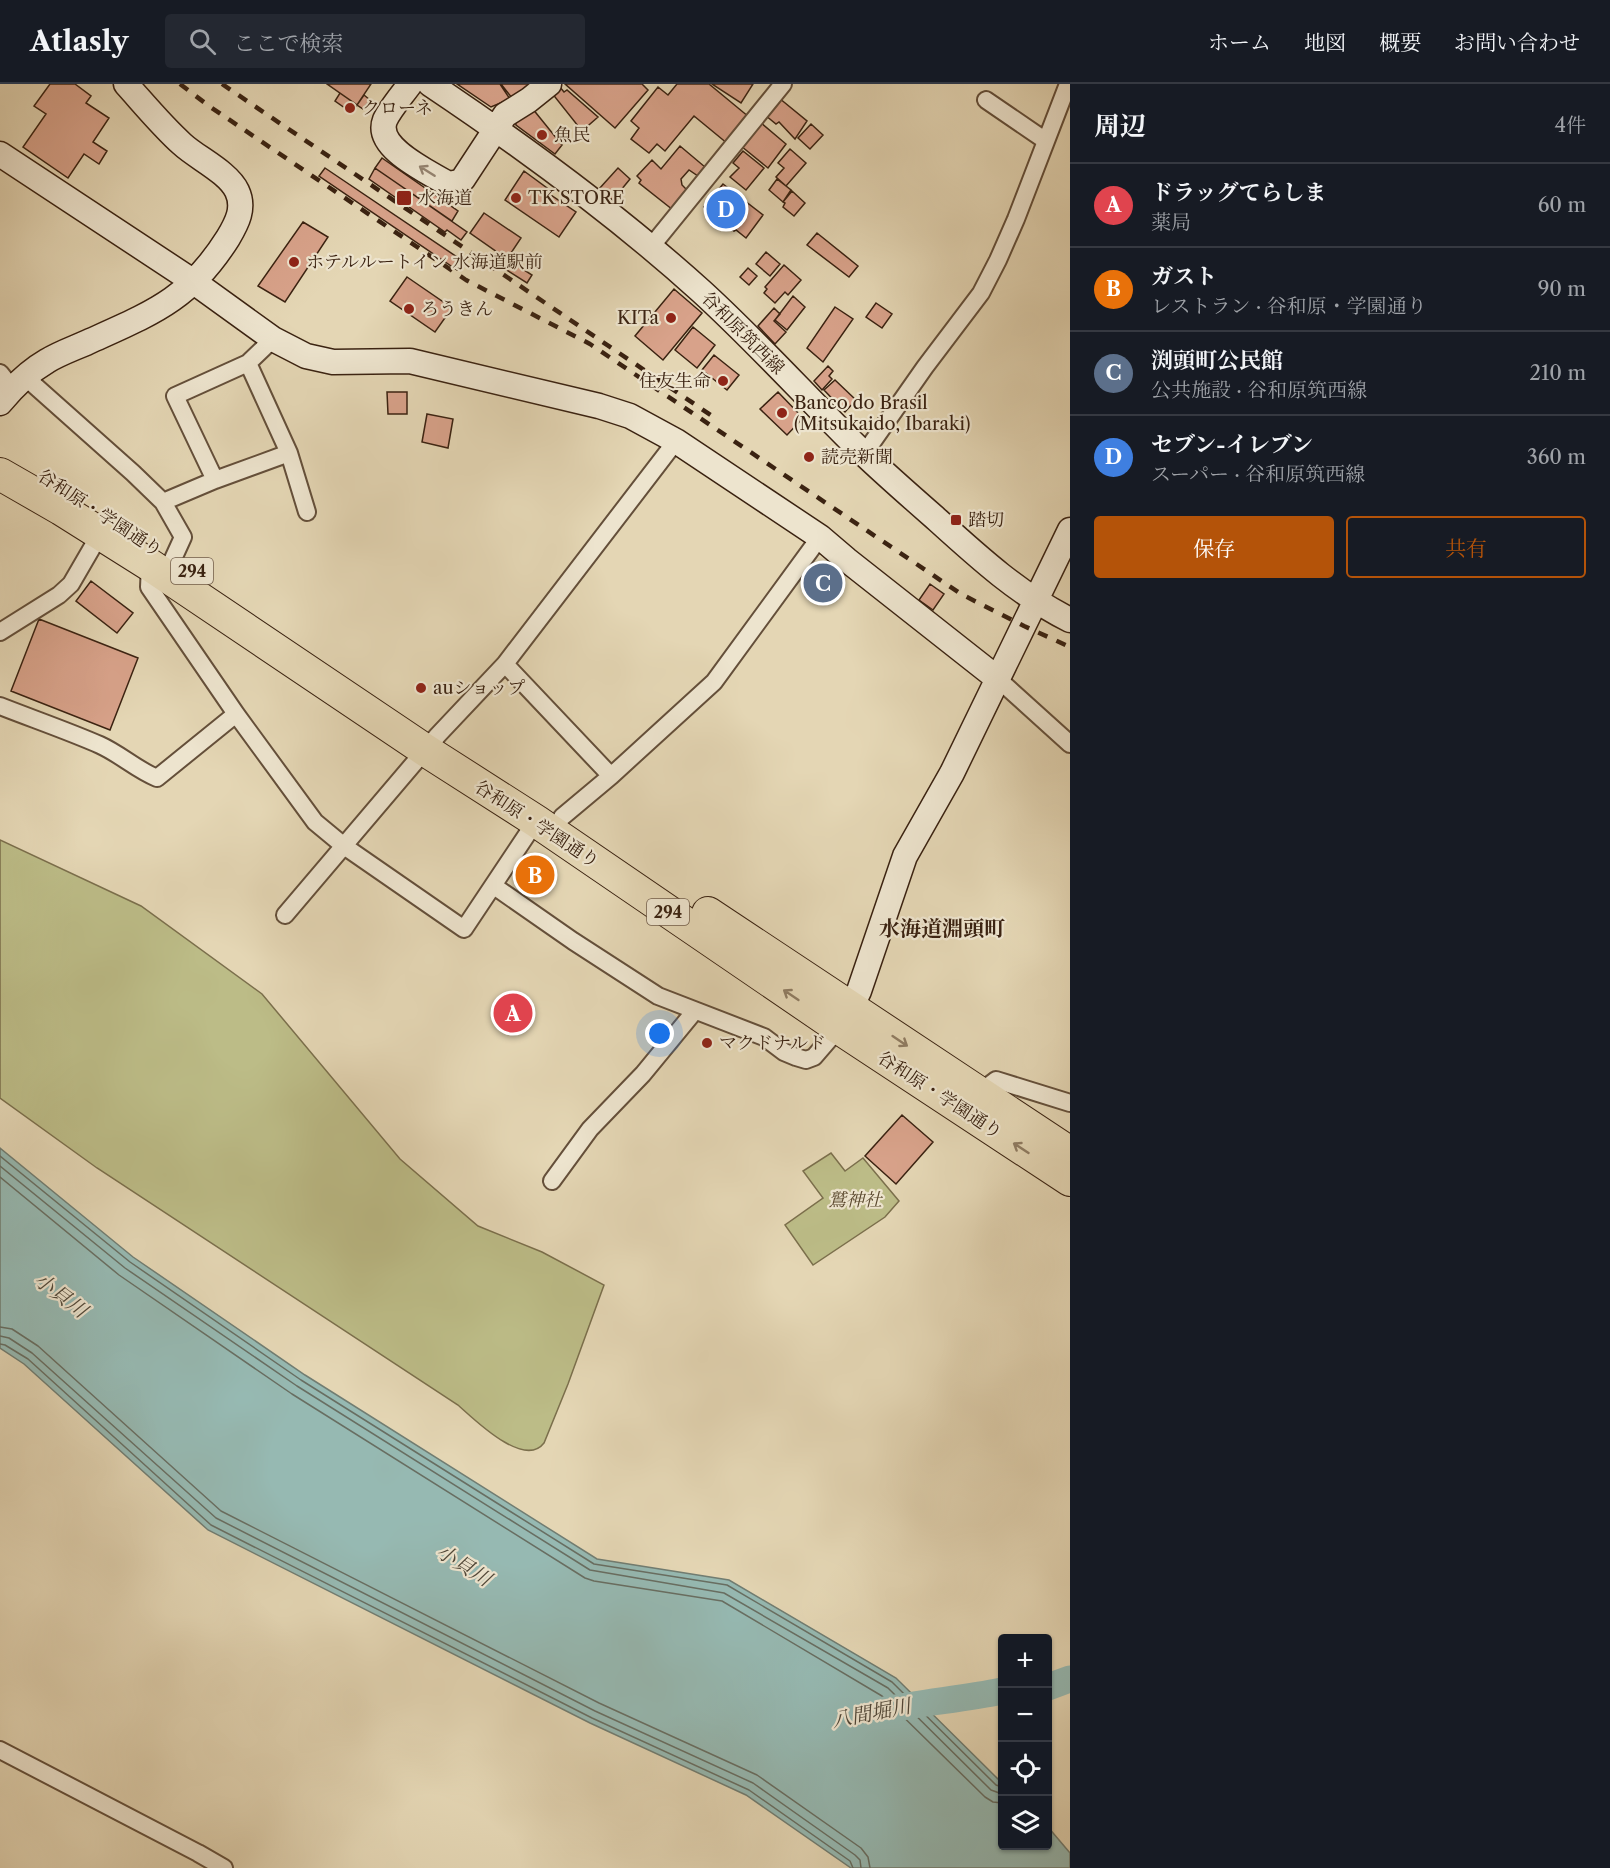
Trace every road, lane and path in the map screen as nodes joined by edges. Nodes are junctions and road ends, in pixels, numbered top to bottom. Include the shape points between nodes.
1 (126, 84) edge
2 (410, 84) edge
3 (430, 84) edge
4 (549, 84) edge
5 (783, 84) edge
6 (1068, 84) edge
7 (986, 100) dead end
8 (496, 129) junction
9 (1046, 141) junction
10 (0, 154) edge
11 (650, 248) junction
12 (194, 282) junction
13 (273, 339) junction
14 (248, 363) junction
15 (9, 385) edge
16 (676, 441) junction
17 (0, 451) edge
18 (288, 453) junction
19 (864, 454) junction
20 (0, 474) edge
21 (215, 480) junction
22 (163, 502) junction
23 (307, 512) dead end
24 (1070, 530) edge
25 (100, 534) junction
26 (820, 537) junction
27 (161, 562) junction
28 (1036, 602) junction
29 (1070, 620) edge
30 (0, 632) edge
31 (505, 664) junction
32 (998, 679) junction
33 (0, 706) edge
34 (236, 714) junction
35 (431, 742) junction
36 (1070, 744) edge
37 (611, 776) junction
38 (549, 819) junction
39 (344, 846) junction
40 (494, 886) junction
41 (285, 915) dead end
42 (694, 1012) junction
43 (845, 1018) junction
44 (979, 1093) junction
45 (1070, 1103) edge
46 (1070, 1153) edge
47 (1070, 1180) edge
48 (552, 1181) dead end
49 (0, 1750) edge
50 (224, 1868) edge

1 - 12 street via 184,146 230,182 240,200 233,230
8 -> 2 street via 463,179 448,184 388,142 385,120
3 - 8 street, 谷和原筑西線
4 - 8 street via 505,115
5 - 11 street
6 - 9 street
7 - 9 street
8 - 11 street, 谷和原筑西線
9 - 19 street via 1016,219 981,293
10 - 12 street
11 - 19 street, 谷和原筑西線 via 702,292
12 - 13 street
12 - 15 street via 161,307 48,360
13 - 14 street
13 - 16 street via 306,356 333,362 410,361 599,406 630,416
14 - 18 street
14 - 21 street via 176,396
15 - 22 street via 133,473
16 - 26 street
16 - 31 street
17 - 27 highway, 谷和原・学園通り / 294 via 105,512
18 - 21 street
18 - 23 street
19 - 28 street, 谷和原筑西線 via 998,574
20 - 25 highway, 谷和原・学園通り / 294
21 - 22 street
22 - 27 street via 183,537
24 - 28 street
25 - 27 highway, 谷和原・学園通り / 294
25 - 30 street via 71,584
26 - 32 street
26 - 37 street via 714,682
27 - 34 street via 149,587
27 - 35 highway, 谷和原・学園通り / 294
28 - 29 street, 谷和原筑西線
28 - 32 street
31 - 35 street
31 - 37 street
32 - 36 street
32 - 43 street via 952,773 905,856
33 - 34 street via 101,746 157,778
34 - 39 street via 315,822
35 - 38 highway, 谷和原・学園通り / 294
35 - 39 street
37 - 38 street
38 - 40 street
38 - 43 highway, 谷和原・学園通り / 294
39 - 40 street via 464,929
39 - 41 street
40 - 42 street via 658,996
42 - 43 street via 764,1037 784,1052 806,1060 814,1057
42 - 48 street via 643,1074 590,1129
43 -> 44 highway, 谷和原・学園通り / 294
47 -> 43 highway, 谷和原・学園通り / 294
44 - 45 street via 996,1080
44 - 46 highway, 谷和原・学園通り / 294
49 - 50 street

